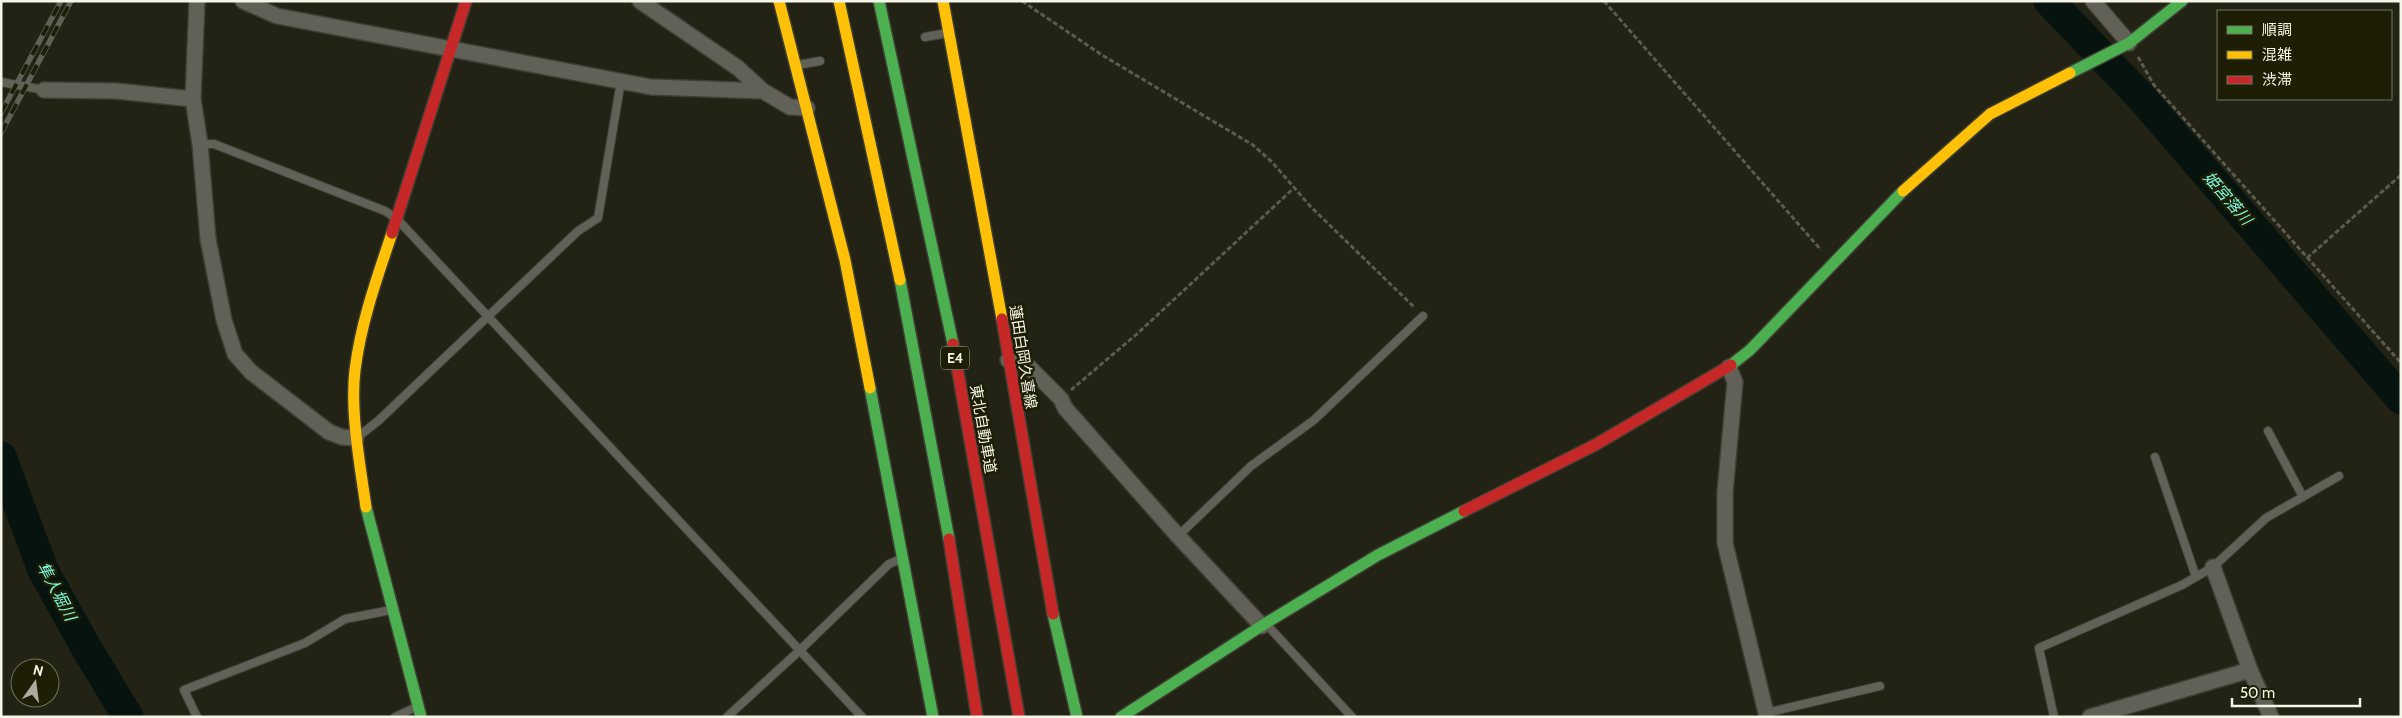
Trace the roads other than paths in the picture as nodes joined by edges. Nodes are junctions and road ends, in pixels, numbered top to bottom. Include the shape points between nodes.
1 (197, 1) edge
2 (243, 1) edge
3 (466, 1) edge
4 (640, 1) edge
5 (778, 1) edge
6 (839, 1) edge
7 (879, 1) edge
8 (943, 1) edge
9 (2093, 1) edge
10 (2182, 1) edge
11 (949, 32) junction
12 (925, 37) dead end
13 (2129, 43) junction
14 (450, 48) junction
15 (820, 61) dead end
16 (796, 65) junction
17 (621, 81) junction
18 (1, 82) edge
19 (44, 90) joint
20 (764, 91) junction
21 (193, 99) junction
22 (807, 108) junction
23 (200, 144) junction
24 (397, 219) junction
25 (1423, 316) road end
26 (488, 318) junction
27 (1008, 360) junction
28 (1729, 367) junction
29 (2268, 431) dead end
30 (356, 438) junction
31 (2155, 457) dead end
32 (2339, 476) dead end
33 (2303, 497) junction
34 (1178, 536) junction
35 (904, 558) junction
36 (2213, 567) junction
37 (2196, 577) junction
38 (393, 610) junction
39 (1264, 625) junction
40 (799, 651) junction
41 (2250, 670) junction
42 (1880, 686) dead end
43 (420, 712) edge
44 (1767, 715) edge
45 (197, 717) edge
46 (395, 717) edge
47 (727, 717) edge
48 (862, 717) edge
49 (933, 717) edge
50 (977, 717) edge
51 (1019, 717) edge
52 (1076, 717) edge
53 (1121, 717) edge
54 (1352, 717) edge
55 (2054, 717) edge
56 (2090, 717) edge
57 (2271, 717) edge

1 - 21 street
2 - 14 street via 277,16
3 - 14 main road
4 - 20 street via 738,68
5 - 16 main road
6 - 50 main road via 926,411
7 - 51 main road, 東北自動車道 / E4 via 952,344
8 - 11 main road, 蓮田白岡久喜線
9 - 13 street
10 - 13 main road
11 - 12 lane
11 - 27 main road, 蓮田白岡久喜線
13 - 28 main road via 1990,114 1950,146 1901,192 1750,350
14 - 17 street
14 - 24 main road
15 - 16 lane
16 - 22 main road
17 - 20 street via 651,87
17 - 26 lane via 598,218 578,231
18 - 19 lane
19 - 21 street via 116,91
20 - 22 street via 790,107
21 - 23 street
22 - 35 main road via 845,260
23 - 24 lane via 214,144 246,156 385,211
23 - 30 street via 208,239 224,320 235,354 251,372 329,432
24 - 26 lane
24 - 30 main road via 366,313 355,371
25 - 34 lane via 1314,420 1251,466
26 - 30 lane
26 - 40 lane
27 - 34 street via 1022,362 1062,399 1065,408
27 - 52 main road, 蓮田白岡久喜線 via 1042,559
28 - 39 main road via 1595,445 1378,555
28 - 44 street via 1734,382 1725,492 1726,543
29 - 33 lane
30 - 38 main road via 367,517
31 - 37 lane
32 - 33 lane
33 - 36 lane via 2266,518
34 - 39 street
35 - 40 lane via 889,564
35 - 49 main road
36 - 37 lane
36 - 41 street
37 - 55 lane via 2039,648
38 - 43 main road
38 - 45 lane via 344,619 306,644 184,690
39 - 53 main road
39 - 54 lane
40 - 47 lane
40 - 48 lane
41 - 56 street
41 - 57 street
42 - 44 lane
43 - 46 lane

